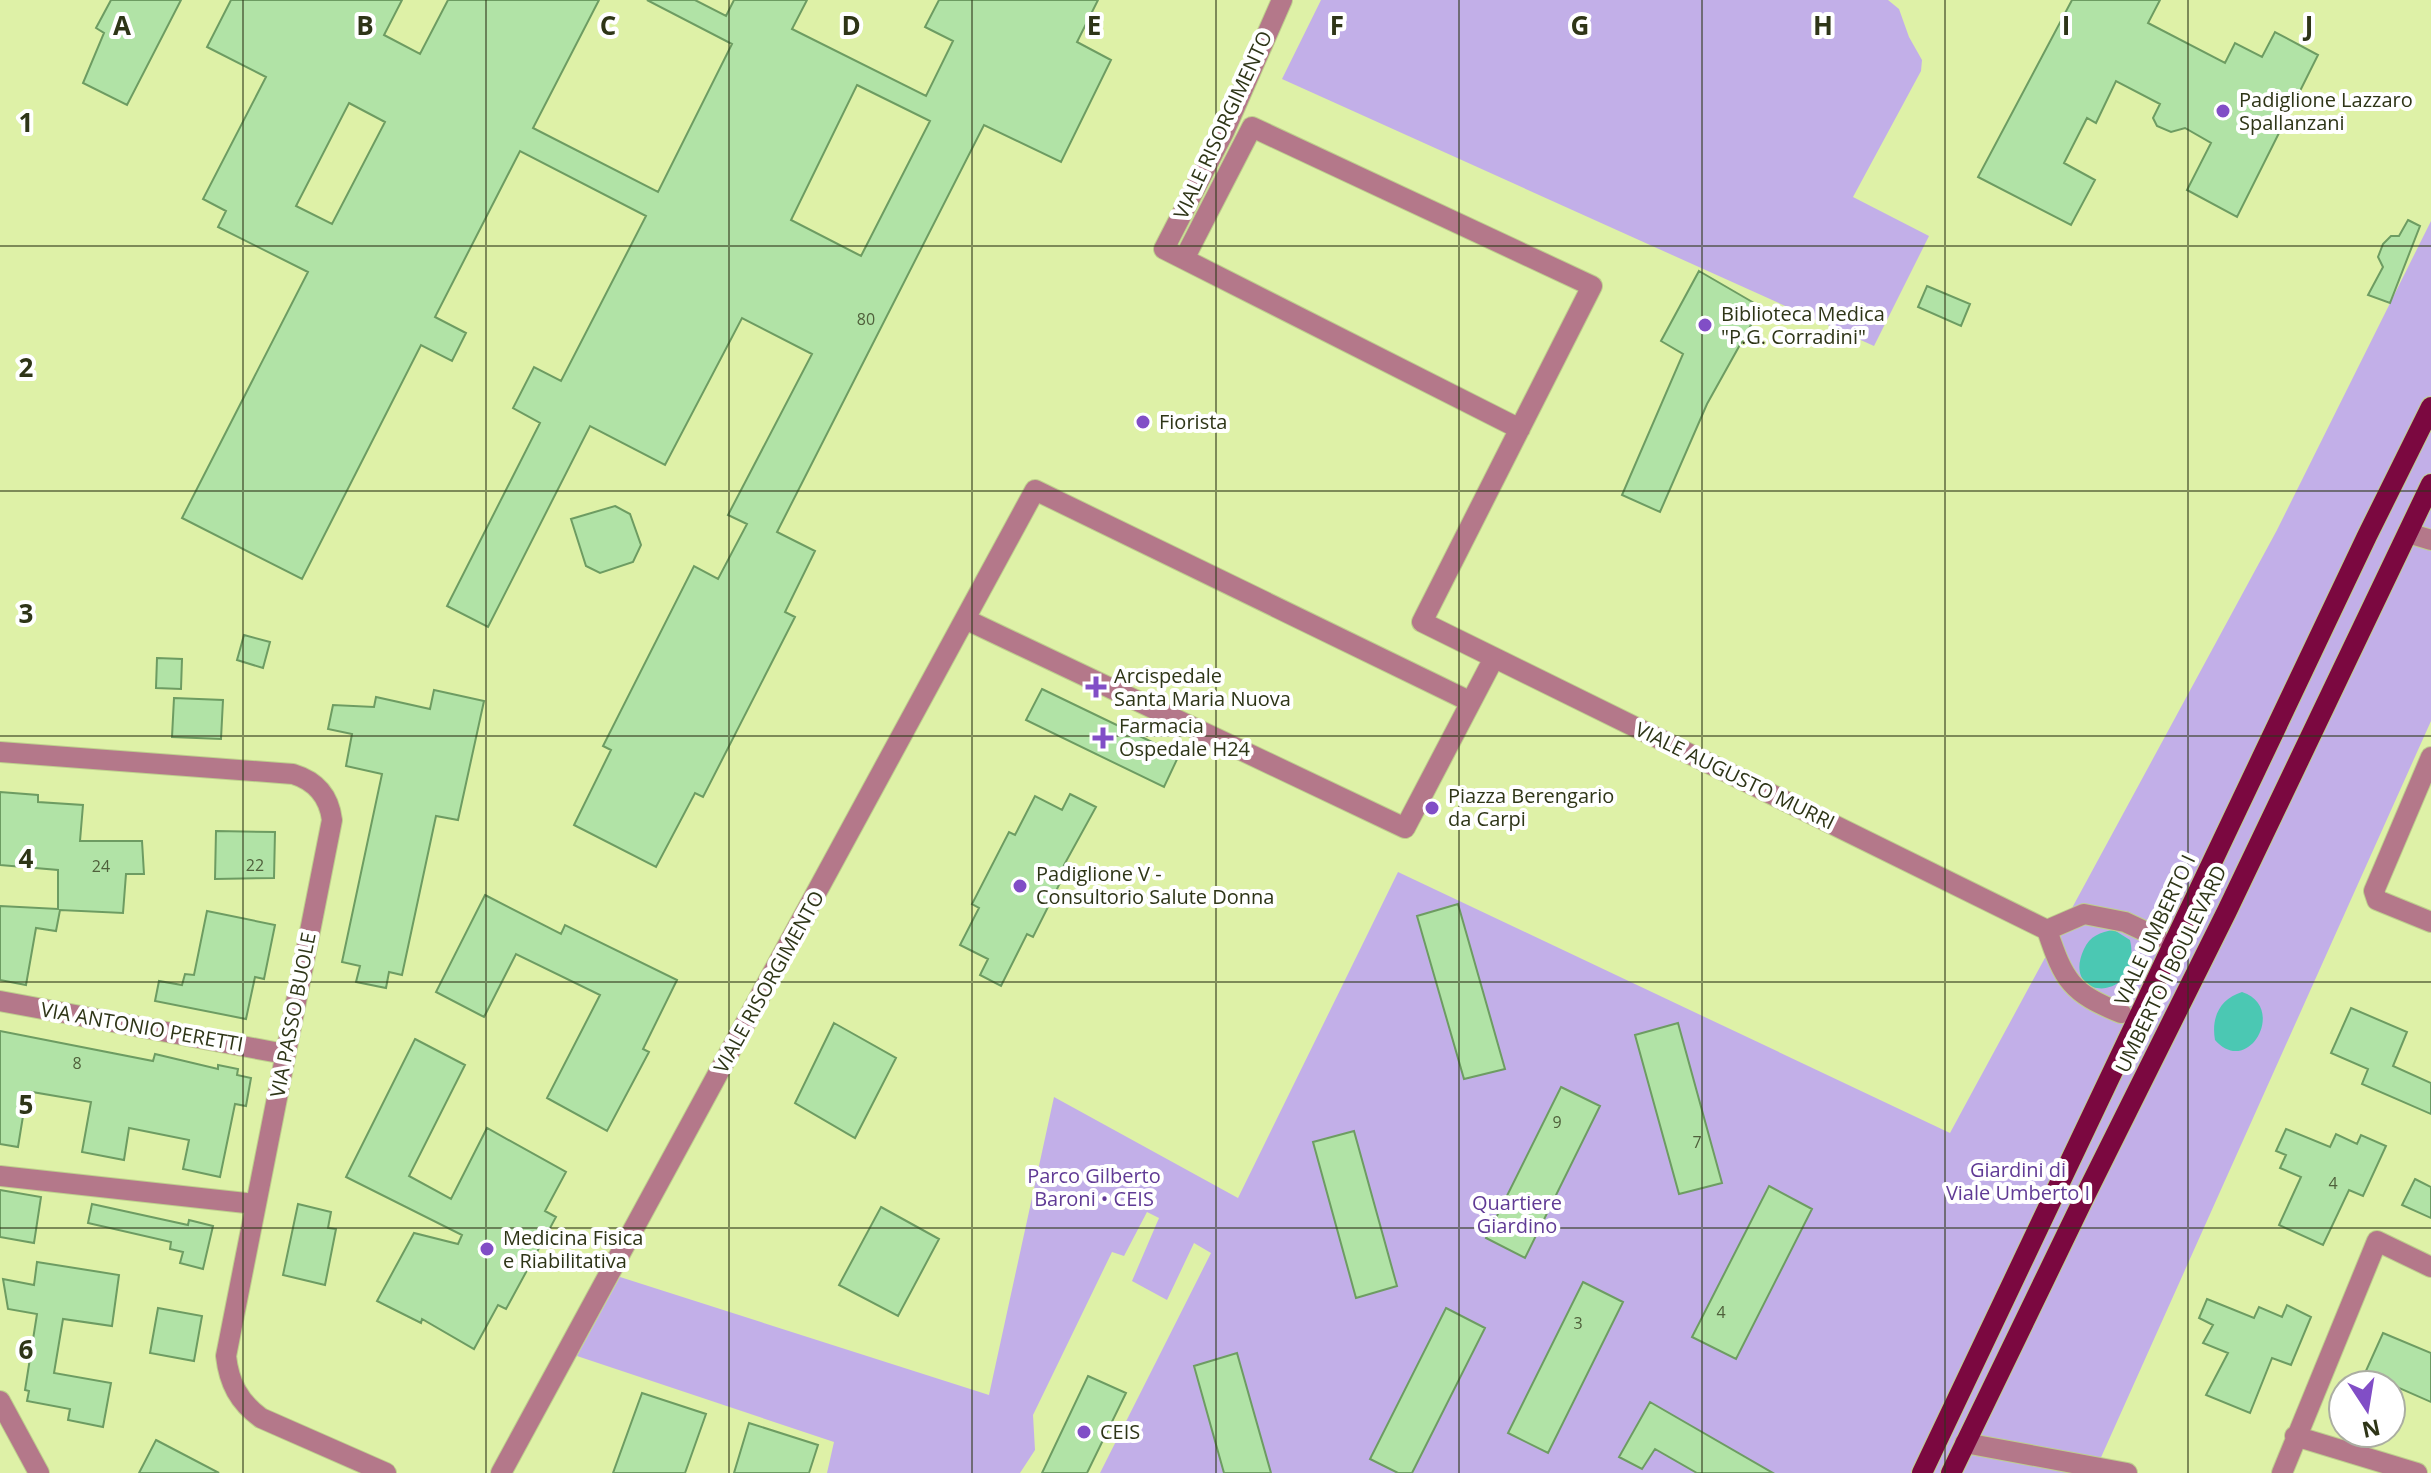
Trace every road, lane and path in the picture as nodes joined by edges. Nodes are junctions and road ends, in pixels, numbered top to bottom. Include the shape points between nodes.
1 (1282, 0) edge
2 (1224, 132) junction
3 (1244, 142) junction
4 (1184, 259) junction
5 (2431, 407) edge
6 (1520, 429) junction
7 (2431, 484) edge
8 (2408, 533) junction
9 (2431, 540) edge
10 (967, 620) junction
11 (1494, 658) junction
12 (1471, 702) junction
13 (0, 752) edge
14 (2431, 757) edge
15 (2431, 922) edge
16 (2047, 930) junction
17 (2157, 937) dead end
18 (0, 1001) edge
19 (2121, 1013) dead end
20 (285, 1054) junction
21 (0, 1176) edge
22 (255, 1204) junction
23 (2431, 1267) edge
24 (0, 1401) edge
25 (2295, 1436) junction
26 (1965, 1443) junction
27 (39, 1473) edge
28 (386, 1473) edge
29 (501, 1473) edge
30 (1922, 1473) edge
31 (1951, 1473) edge
32 (2127, 1473) edge
33 (2282, 1473) edge
34 (2417, 1473) edge

1 - 2 street, VIALE RISORGIMENTO
2 - 3 street
2 - 4 street, VIALE RISORGIMENTO via 1164,249
3 - 4 street
3 - 6 street via 1252,127 1592,286
4 - 6 street
5 - 30 main road, VIALE UMBERTO I
6 - 11 street, VIALE AUGUSTO MURRI via 1422,622
7 - 8 main road, UMBERTO I BOULEVARD
8 - 9 street
8 - 26 main road, UMBERTO I BOULEVARD
10 - 12 street via 1405,828
10 - 12 street, VIALE RISORGIMENTO via 1035,490
10 - 29 street, VIALE RISORGIMENTO
11 - 12 street
11 - 16 street, VIALE AUGUSTO MURRI
13 - 20 street, VIA PASSO BUOLE via 293,774 318,787 332,820
14 - 15 street via 2374,891 2377,900
16 - 17 street via 2084,914 2125,922
16 - 19 street via 2072,985 2092,1002
18 - 20 street, VIA ANTONIO PERETTI
20 - 22 street, VIA PASSO BUOLE
21 - 22 street
22 - 28 street, VIA PASSO BUOLE via 227,1345 232,1384 261,1418
23 - 25 street via 2377,1241
24 - 27 street
25 - 33 street
25 - 34 street
26 - 31 main road, UMBERTO I BOULEVARD
26 - 32 street

